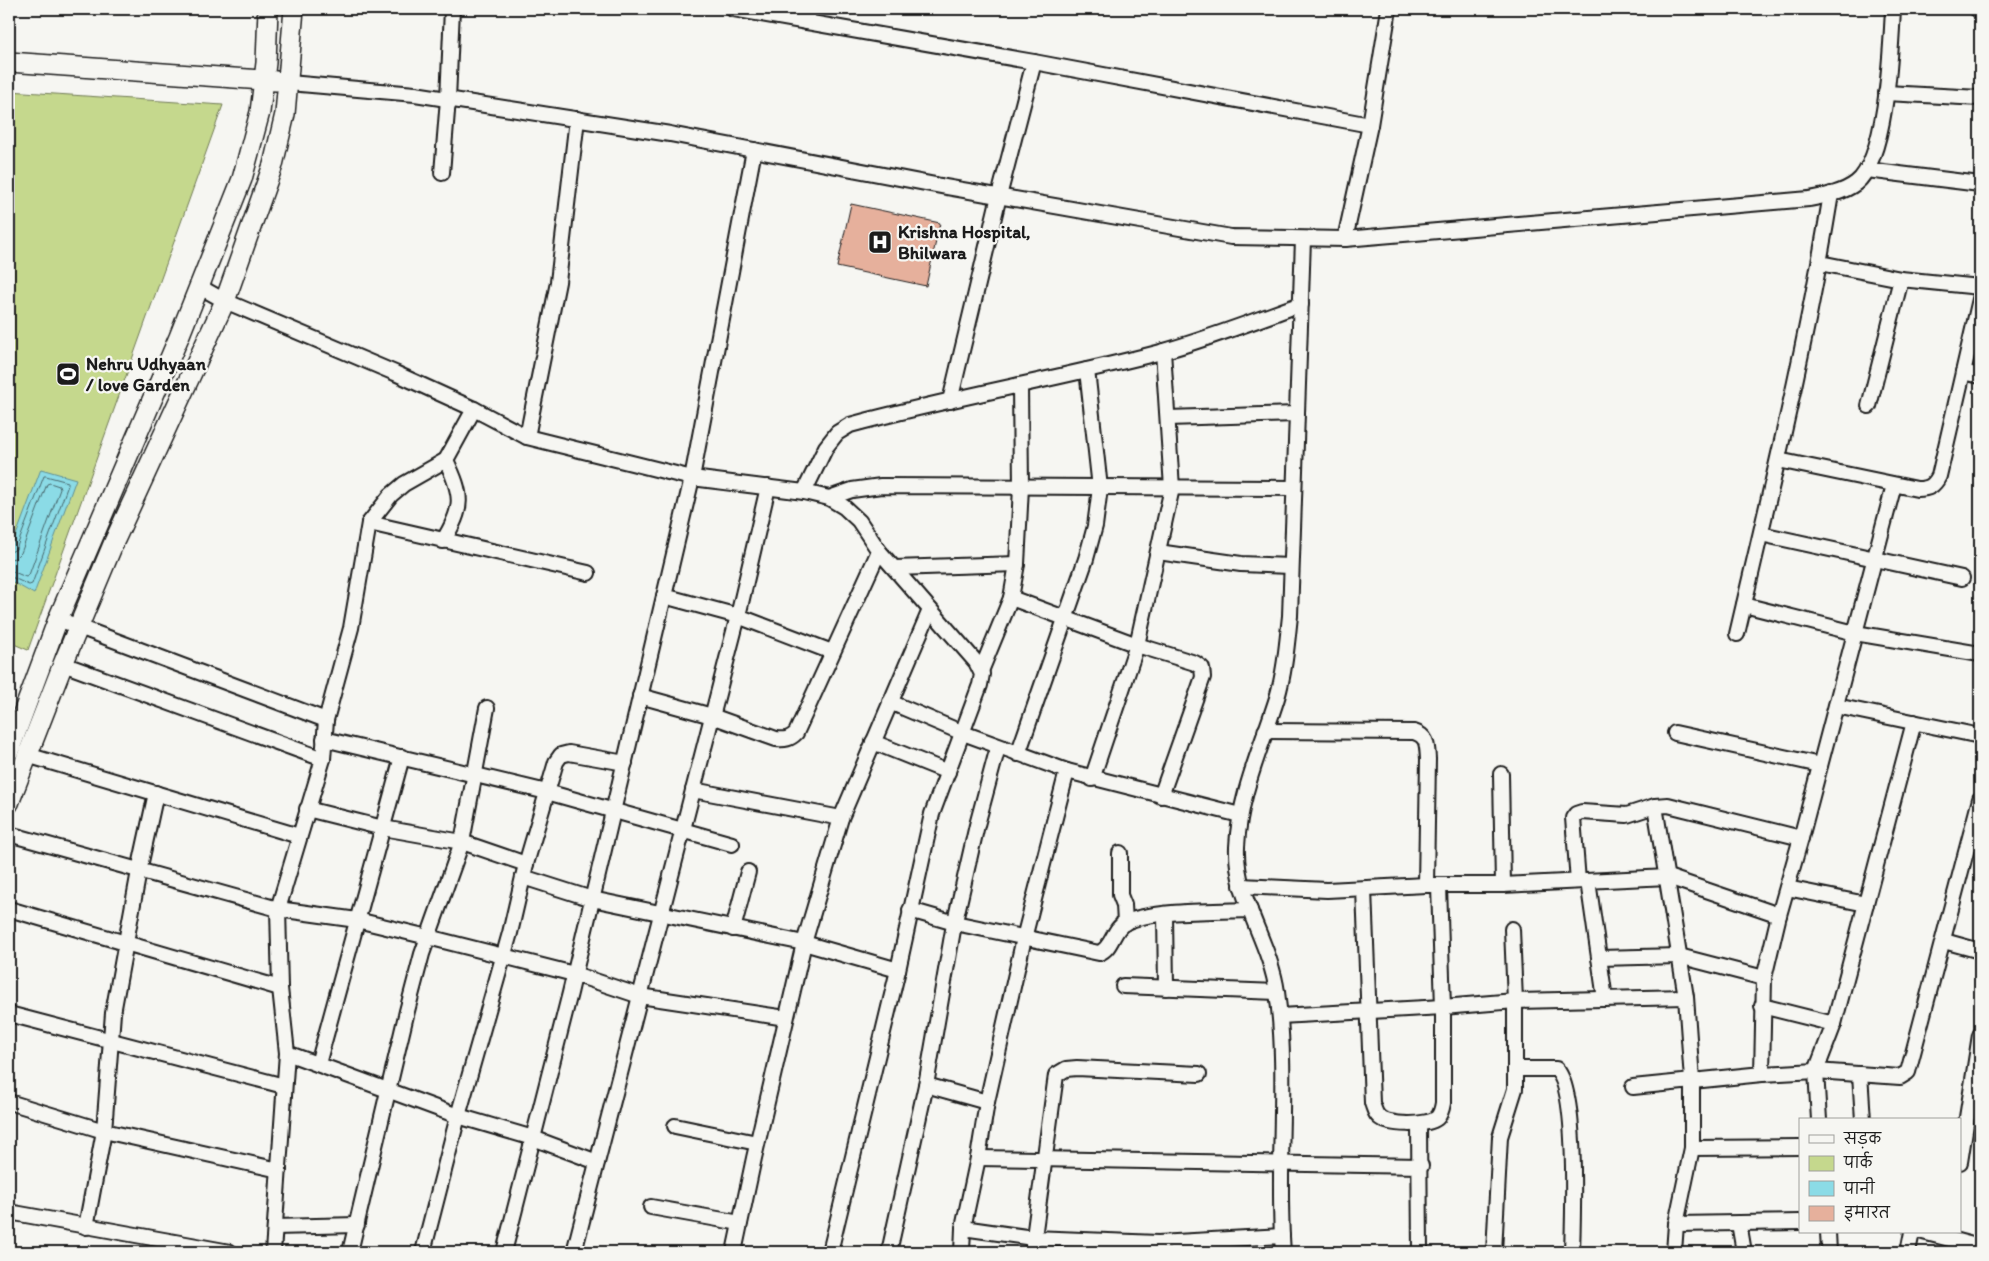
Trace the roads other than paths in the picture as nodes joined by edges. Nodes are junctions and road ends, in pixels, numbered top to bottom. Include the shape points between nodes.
1 (268, 9) edge
2 (294, 9) edge
3 (452, 9) edge
4 (733, 9) edge
5 (1389, 9) edge
6 (1893, 9) edge
7 (808, 15) edge
8 (9, 62) edge
9 (1034, 62) junction
10 (264, 80) junction
11 (289, 83) junction
12 (1886, 93) junction
13 (1980, 98) edge
14 (448, 99) junction
15 (577, 120) junction
16 (1370, 124) junction
17 (754, 150) junction
18 (1867, 170) junction
19 (442, 173) dead end
20 (1980, 184) edge
21 (1831, 194) junction
22 (999, 196) junction
23 (1303, 239) junction
24 (1344, 239) junction
25 (1820, 264) junction
26 (1901, 279) junction
27 (200, 287) junction
28 (1980, 288) edge
29 (1980, 299) edge
30 (225, 301) junction
31 (1301, 304) junction
32 (1163, 351) junction
33 (1087, 370) junction
34 (1963, 372) junction
35 (1980, 376) edge
36 (1020, 385) junction
37 (950, 401) junction
38 (1869, 406) dead end
39 (474, 409) junction
40 (1297, 414) junction
41 (1168, 418) junction
42 (527, 437) junction
43 (446, 460) junction
44 (1778, 460) junction
45 (692, 478) junction
46 (1894, 485) junction
47 (768, 486) junction
48 (1021, 487) junction
49 (1100, 488) junction
50 (1172, 488) junction
51 (1294, 488) junction
52 (804, 492) junction
53 (829, 498) junction
54 (370, 523) junction
55 (1760, 534) junction
56 (443, 541) junction
57 (879, 551) junction
58 (1158, 552) junction
59 (1874, 559) junction
60 (1017, 564) junction
61 (1291, 566) junction
62 (894, 568) junction
63 (588, 572) dead end
64 (1962, 578) dead end
65 (664, 596) junction
66 (1011, 598) junction
67 (1744, 605) junction
68 (930, 610) junction
69 (738, 616) junction
70 (1065, 618) junction
71 (58, 619) junction
72 (78, 627) junction
73 (1855, 633) junction
74 (1737, 634) dead end
75 (1137, 645) junction
76 (832, 652) junction
77 (1980, 654) edge
78 (63, 664) junction
79 (981, 671) junction
80 (640, 696) junction
81 (890, 702) junction
82 (1836, 706) junction
83 (487, 708) dead end
84 (712, 716) junction
85 (326, 720) junction
86 (1914, 722) junction
87 (1265, 731) junction
88 (963, 733) junction
89 (1675, 733) dead end
90 (1980, 736) edge
91 (324, 739) junction
92 (873, 742) junction
93 (998, 747) junction
94 (9, 751) edge
95 (1018, 754) junction
96 (27, 755) junction
97 (402, 757) junction
98 (323, 759) junction
99 (625, 763) junction
100 (1820, 765) junction
101 (1067, 771) junction
102 (948, 772) junction
103 (475, 774) junction
104 (1501, 774) dead end
105 (1092, 779) junction
106 (693, 790) junction
107 (547, 792) junction
108 (156, 793) junction
109 (1161, 796) junction
110 (1980, 799) edge
111 (9, 802) edge
112 (1655, 806) junction
113 (307, 809) junction
114 (613, 811) junction
115 (1240, 815) junction
116 (841, 818) junction
117 (383, 828) junction
118 (683, 830) junction
119 (9, 834) edge
120 (299, 836) junction
121 (1801, 838) junction
122 (462, 842) junction
123 (732, 844) dead end
124 (1120, 853) dead end
125 (139, 871) junction
126 (525, 871) junction
127 (748, 872) dead end
128 (1668, 877) junction
129 (1583, 881) junction
130 (1503, 885) junction
131 (1241, 886) junction
132 (1433, 886) junction
133 (1364, 888) junction
134 (1787, 888) junction
135 (592, 899) junction
136 (1866, 904) junction
137 (9, 909) edge
138 (278, 909) junction
139 (910, 910) junction
140 (1250, 910) junction
141 (661, 913) junction
142 (1165, 914) junction
143 (1779, 915) junction
144 (357, 920) junction
145 (955, 923) junction
146 (1125, 923) junction
147 (733, 929) junction
148 (1512, 929) dead end
149 (428, 937) junction
150 (1024, 938) junction
151 (1944, 941) junction
152 (126, 943) junction
153 (804, 943) junction
154 (1980, 951) edge
155 (503, 956) junction
156 (1679, 956) junction
157 (1599, 958) junction
158 (898, 970) junction
159 (574, 974) junction
160 (1764, 978) junction
161 (1124, 986) dead end
162 (280, 988) junction
163 (1166, 988) junction
164 (1277, 992) junction
165 (640, 996) junction
166 (1686, 997) junction
167 (1605, 999) junction
168 (1515, 1001) junction
169 (1762, 1006) junction
170 (1443, 1007) junction
171 (1368, 1012) junction
172 (9, 1014) edge
173 (1280, 1016) junction
174 (786, 1018) junction
175 (1834, 1024) junction
176 (1980, 1038) edge
177 (111, 1040) junction
178 (287, 1053) junction
179 (318, 1064) junction
180 (1516, 1069) junction
181 (1816, 1071) junction
182 (1199, 1074) dead end
183 (1762, 1074) junction
184 (1860, 1074) junction
185 (1692, 1080) junction
186 (926, 1085) junction
187 (284, 1086) junction
188 (1633, 1087) dead end
189 (388, 1090) junction
190 (9, 1102) edge
191 (986, 1102) junction
192 (458, 1116) junction
193 (1819, 1118) edge
194 (1863, 1118) edge
195 (1419, 1124) junction
196 (675, 1126) dead end
197 (104, 1131) junction
198 (533, 1138) junction
199 (757, 1143) junction
200 (1799, 1146) edge
201 (1692, 1148) junction
202 (1962, 1150) edge
203 (978, 1158) junction
204 (1045, 1160) junction
205 (598, 1162) junction
206 (1281, 1164) junction
207 (1420, 1166) junction
208 (279, 1170) junction
209 (651, 1207) dead end
210 (9, 1212) edge
211 (740, 1222) junction
212 (1799, 1222) edge
213 (1739, 1223) junction
214 (357, 1224) junction
215 (1676, 1224) junction
216 (86, 1227) junction
217 (275, 1227) junction
218 (963, 1228) junction
219 (1828, 1234) edge
220 (1912, 1234) edge
221 (1936, 1234) edge
222 (1282, 1236) junction
223 (1949, 1236) edge
224 (1032, 1245) edge
225 (1114, 1247) edge
226 (1980, 1247) edge
227 (1158, 1248) edge
228 (230, 1252) edge
229 (273, 1252) edge
230 (350, 1252) edge
231 (423, 1252) edge
232 (504, 1252) edge
233 (574, 1252) edge
234 (734, 1252) edge
235 (830, 1252) edge
236 (889, 1252) edge
237 (962, 1252) edge
238 (1283, 1252) edge
239 (1420, 1252) edge
240 (1494, 1252) edge
241 (1572, 1252) edge
242 (1674, 1252) edge
243 (1744, 1252) edge
244 (1829, 1252) edge
245 (1908, 1252) edge

1 - 10 street
2 - 11 street
3 - 14 street
4 - 7 street
5 - 16 street
6 - 12 street
7 - 9 street
8 - 10 street
9 - 16 street
9 - 22 street
10 - 11 street
10 - 27 street via 260,112 242,179
11 - 14 street
11 - 30 street via 286,114 273,165
12 - 13 street
12 - 18 street via 1882,126
14 - 15 street
14 - 19 street
15 - 17 street
15 - 42 street via 558,282
16 - 24 street
17 - 22 street
17 - 45 street
18 - 20 street
18 - 21 street via 1857,182
21 - 24 street via 1809,199
21 - 25 street
22 - 23 street via 1231,237
22 - 37 street
23 - 24 street
23 - 31 street
25 - 26 street
25 - 44 street
26 - 28 street
26 - 38 street
27 - 30 street
27 - 71 street
29 - 34 street
30 - 39 street
30 - 72 street
31 - 32 street
31 - 40 street
32 - 33 street
32 - 41 street
33 - 36 street
33 - 49 street
34 - 35 street
34 - 46 street via 1936,482 1933,486 1916,490
36 - 37 street
36 - 48 street
37 - 52 street via 850,425 837,433 826,447
39 - 42 street
39 - 43 street
40 - 41 street
40 - 51 street
41 - 50 street
42 - 45 street
43 - 54 street via 404,484 391,495
43 - 56 street via 454,478 460,507
44 - 46 street
44 - 55 street
45 - 47 street
45 - 65 street
46 - 59 street
47 - 52 street
47 - 69 street
48 - 49 street
48 - 53 street via 881,486 852,490
48 - 60 street
49 - 50 street
49 - 70 street via 1086,560
50 - 51 street
50 - 58 street
51 - 61 street
52 - 53 street
53 - 57 street via 844,506 859,521
54 - 56 street
54 - 85 street via 351,628
55 - 59 street
55 - 67 street
56 - 63 street
57 - 62 street
57 - 76 street
58 - 61 street via 1241,564
58 - 75 street
59 - 64 street
59 - 73 street
60 - 62 street
60 - 66 street
61 - 87 street via 1285,659
62 - 68 street
65 - 69 street
65 - 80 street
66 - 70 street
66 - 79 street
67 - 73 street
67 - 74 street
68 - 79 street
68 - 81 street
69 - 76 street
69 - 84 street
70 - 75 street
70 - 95 street
71 - 72 street
71 - 94 street
72 - 78 street
72 - 85 street
73 - 77 street
73 - 82 street
75 - 105 street
75 - 109 street via 1200,665 1204,672
76 - 84 street via 791,738 776,739
78 - 96 street
78 - 98 street
79 - 88 street via 980,685
80 - 84 street
80 - 99 street
81 - 88 street
81 - 92 street
82 - 86 street
82 - 100 street
83 - 103 street
84 - 106 street
85 - 91 street
86 - 90 street
86 - 136 street
87 - 115 street
87 - 132 street via 1421,734 1426,740 1428,758
88 - 93 street
88 - 102 street
89 - 100 street
91 - 97 street
91 - 98 street
92 - 102 street
92 - 116 street
93 - 95 street
93 - 145 street
95 - 101 street
96 - 108 street
96 - 111 street
97 - 103 street
97 - 117 street
98 - 113 street
99 - 107 street via 569,753 561,755
99 - 114 street
100 - 121 street
101 - 105 street
101 - 150 street
102 - 139 street via 932,814
103 - 107 street
103 - 122 street
104 - 130 street
105 - 109 street
106 - 116 street
106 - 118 street
107 - 114 street
107 - 126 street
108 - 120 street
108 - 125 street
109 - 115 street
110 - 151 street
112 - 121 street via 1678,807
112 - 128 street
112 - 129 street via 1627,815 1576,814 1572,825
113 - 117 street
113 - 120 street
114 - 118 street
114 - 135 street
115 - 131 street via 1237,848
116 - 153 street
117 - 122 street
117 - 144 street
118 - 123 street
118 - 141 street
119 - 125 street
120 - 138 street
121 - 134 street
122 - 126 street
122 - 149 street
124 - 146 street via 1120,895
125 - 138 street
125 - 152 street
126 - 135 street
126 - 155 street
127 - 147 street
128 - 129 street
128 - 143 street
128 - 156 street
129 - 130 street
129 - 157 street
130 - 132 street
131 - 133 street via 1327,890
131 - 140 street
132 - 133 street
132 - 170 street
133 - 171 street
134 - 136 street
134 - 143 street
135 - 141 street
135 - 159 street
136 - 175 street
137 - 152 street
138 - 144 street
138 - 162 street
139 - 145 street
139 - 158 street
140 - 142 street
140 - 164 street via 1268,952
141 - 147 street
141 - 165 street
142 - 146 street
142 - 163 street
143 - 160 street
144 - 149 street
144 - 179 street
145 - 150 street
145 - 186 street
146 - 150 street via 1118,927 1107,948 1099,953
147 - 153 street
148 - 168 street
149 - 155 street
149 - 189 street via 406,1011
150 - 191 street
151 - 154 street
151 - 184 street via 1908,1072 1900,1077
152 - 162 street
152 - 177 street
153 - 158 street
153 - 174 street
155 - 159 street
155 - 192 street
156 - 157 street
156 - 160 street
156 - 166 street
157 - 167 street
158 - 235 street
159 - 165 street
159 - 198 street
160 - 169 street
161 - 163 street
162 - 178 street
163 - 164 street
164 - 173 street
165 - 174 street
165 - 205 street
166 - 167 street
166 - 185 street
167 - 168 street
168 - 170 street
168 - 180 street
169 - 175 street
169 - 183 street
170 - 171 street
170 - 195 street via 1443,1104 1437,1118
171 - 173 street
171 - 195 street via 1375,1111 1384,1121
172 - 177 street
173 - 206 street
174 - 199 street
175 - 181 street
176 - 202 street
177 - 187 street
177 - 197 street
178 - 179 street
178 - 187 street
179 - 189 street
180 - 240 street via 1512,1100 1501,1127
180 - 241 street via 1556,1069 1562,1080 1572,1137
181 - 183 street
181 - 184 street
181 - 193 street
182 - 204 street via 1077,1068 1060,1071 1054,1082
183 - 185 street
184 - 194 street
185 - 188 street
185 - 201 street
186 - 191 street
186 - 236 street
187 - 208 street
189 - 192 street
189 - 214 street
190 - 197 street
191 - 203 street
192 - 198 street
192 - 231 street
195 - 207 street
196 - 199 street
197 - 208 street
197 - 216 street
198 - 205 street
198 - 232 street
199 - 211 street
200 - 201 street
201 - 215 street
203 - 204 street
203 - 218 street
204 - 206 street
204 - 224 street
205 - 233 street
206 - 207 street
206 - 222 street
207 - 239 street
208 - 217 street
209 - 211 street
210 - 216 street
211 - 234 street
212 - 213 street
213 - 215 street
213 - 243 street
214 - 217 street
214 - 230 street
215 - 242 street
216 - 228 street
217 - 229 street
218 - 224 street
218 - 237 street
219 - 244 street
220 - 245 street
221 - 223 street
222 - 227 street
222 - 238 street
223 - 226 street
224 - 225 street
225 - 227 street

